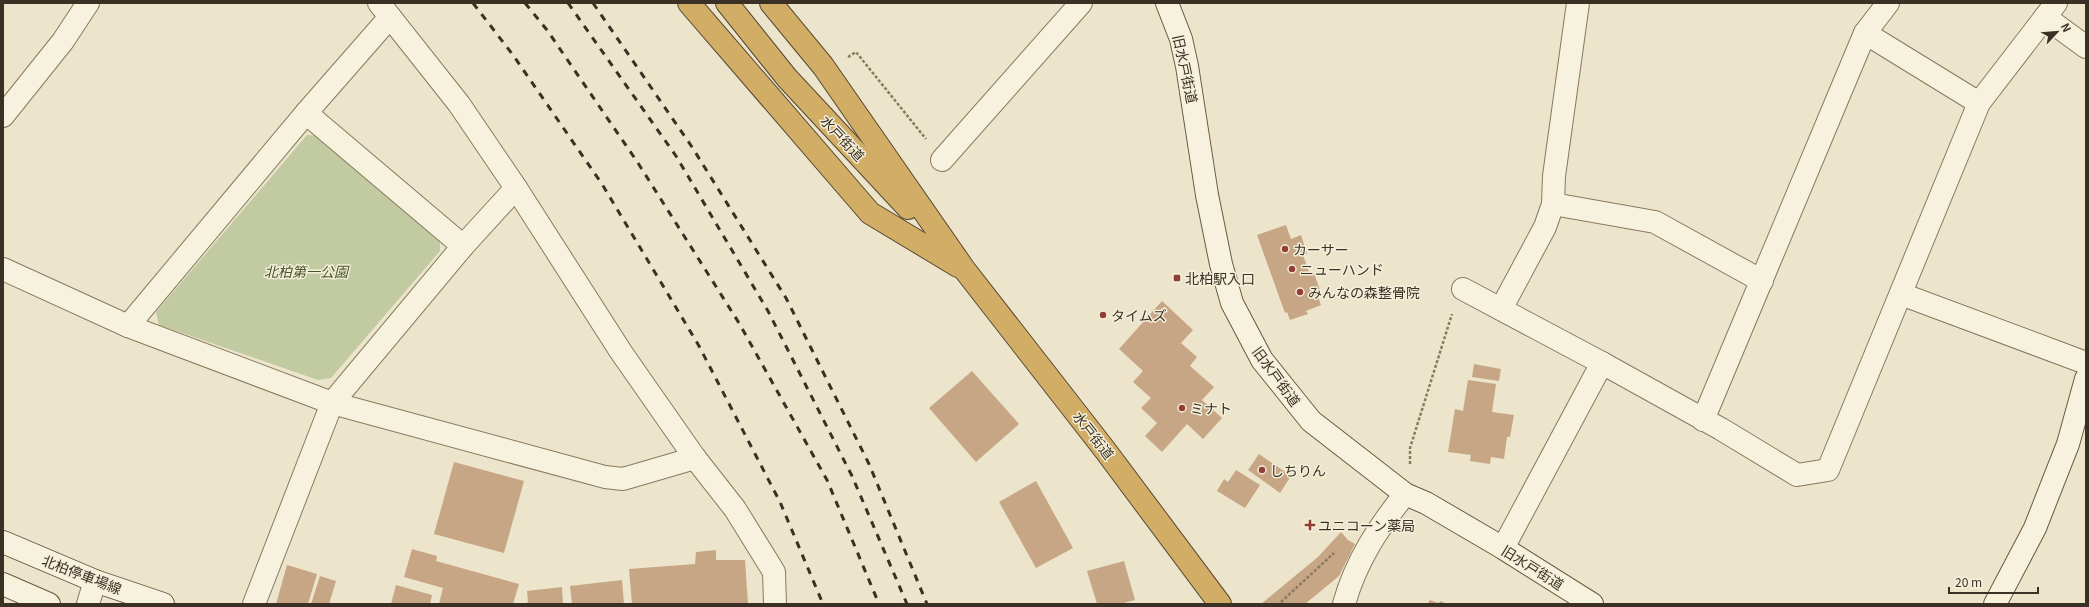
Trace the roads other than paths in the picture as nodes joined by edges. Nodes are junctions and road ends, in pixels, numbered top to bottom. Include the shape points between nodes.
1 (88, 3) edge
2 (689, 3) edge
3 (727, 3) edge
4 (771, 3) edge
5 (1081, 3) edge
6 (1167, 3) edge
7 (1578, 3) edge
8 (1888, 3) edge
9 (385, 10) edge
10 (2051, 10) edge
11 (1865, 33) junction
12 (2086, 47) edge
13 (1979, 103) junction
14 (306, 113) junction
15 (3, 116) edge
16 (942, 160) road end
17 (516, 188) junction
18 (1553, 204) junction
19 (463, 246) junction
20 (3, 269) edge
21 (964, 269) junction
22 (1762, 281) junction
23 (1463, 289) road end
24 (1901, 294) junction
25 (1501, 309) junction
26 (128, 326) junction
27 (1602, 362) junction
28 (2086, 363) edge
29 (2086, 379) edge
30 (332, 404) junction
31 (1704, 420) junction
32 (695, 458) junction
33 (1405, 494) junction
34 (3, 542) edge
35 (1503, 548) junction
36 (95, 581) junction
37 (3, 584) edge
38 (49, 604) edge
39 (88, 604) edge
40 (163, 604) edge
41 (254, 604) edge
42 (775, 604) edge
43 (1220, 604) edge
44 (1344, 604) edge
45 (1592, 604) edge
46 (1995, 604) edge

1 - 15 street via 63,41
2 - 21 highway via 870,213
3 - 21 highway, 水戸街道 via 787,78
4 - 21 highway, 水戸街道 via 823,66
5 - 16 street
6 - 33 street, 旧水戸街道 via 1188,66 1207,195 1232,303 1262,360 1311,421
7 - 18 street via 1557,144
8 - 11 street
9 - 14 street
9 - 17 street via 459,104
10 - 12 street
10 - 13 street
11 - 13 street
11 - 22 street
13 - 24 street
14 - 19 street
14 - 26 street
17 - 19 street
17 - 32 street via 621,352
18 - 22 street via 1655,222
18 - 25 street via 1545,227
19 - 30 street
20 - 26 street
21 - 43 highway, 水戸街道 via 1105,450
22 - 31 street
23 - 25 street
24 - 28 street
24 - 31 street via 1828,470 1797,475
25 - 27 street
26 - 30 street
27 - 31 street
27 - 35 street
29 - 46 street via 2068,444 2034,528
30 - 32 street via 605,477 623,479
30 - 41 street
32 - 42 street via 735,509 774,572
33 - 35 street, 旧水戸街道 via 1426,503
33 - 44 street via 1379,526 1361,558
34 - 36 street, 北柏停車場線
35 - 45 street, 旧水戸街道
36 - 39 street
36 - 40 street, 北柏停車場線
37 - 38 street

